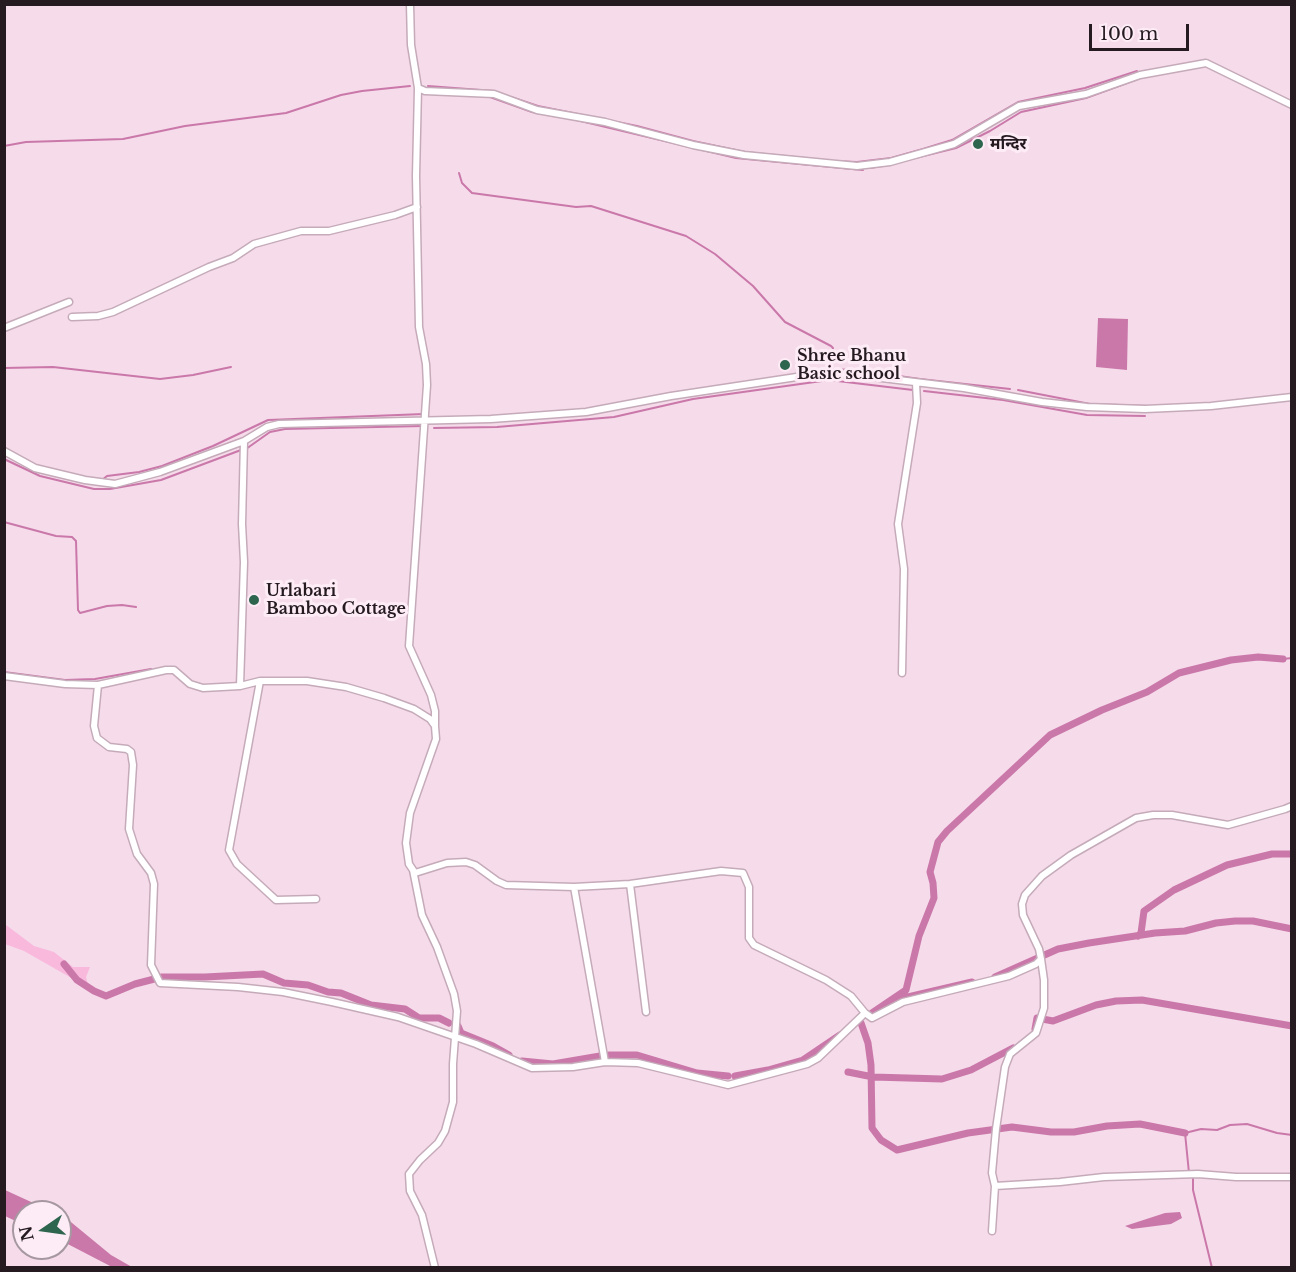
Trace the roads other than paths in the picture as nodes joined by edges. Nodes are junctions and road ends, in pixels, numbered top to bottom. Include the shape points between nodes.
1 (410, 4) edge
2 (418, 87) junction
3 (1292, 105) edge
4 (417, 207) junction
5 (69, 302) dead end
6 (72, 317) dead end
7 (4, 328) edge
8 (916, 383) junction
9 (1292, 397) edge
10 (425, 422) junction
11 (244, 441) junction
12 (4, 451) edge
13 (902, 673) dead end
14 (4, 676) edge
15 (260, 681) junction
16 (98, 685) junction
17 (240, 686) junction
18 (435, 726) junction
19 (1292, 806) edge
20 (413, 870) junction
21 (630, 884) junction
22 (574, 886) junction
23 (316, 899) dead end
24 (1038, 962) junction
25 (646, 1012) dead end
26 (866, 1013) junction
27 (455, 1036) junction
28 (605, 1062) junction
29 (1292, 1177) edge
30 (995, 1186) junction
31 (992, 1231) dead end
32 (435, 1268) edge

1 - 2 street
2 - 3 street via 425,91 494,94 537,110 744,155 857,166 890,162 954,144 1019,106 1086,94 1140,75 1206,63
2 - 4 street
4 - 6 street via 348,227 301,231 254,244 233,258 113,312
4 - 10 street via 418,327 427,384
5 - 7 street
8 - 9 street via 1087,407 1211,406
8 - 10 street via 823,373 586,412
8 - 13 street via 917,403 898,525 904,569
10 - 11 street via 279,424
10 - 18 street via 409,646 431,694
11 - 12 street via 115,484 35,468
11 - 17 street
14 - 16 street
15 - 17 street
15 - 18 street via 307,681 346,687 414,709
15 - 23 street via 230,850 237,864 276,900
16 - 17 street via 174,670 196,687
16 - 27 street via 94,726 97,738 109,747 131,752 129,829 137,854 154,884 151,965 158,981 283,992 398,1017
18 - 20 street via 434,747 408,830 407,855
19 - 24 street via 1228,825 1153,814 1136,818 1071,855 1042,876 1022,904 1039,949
20 - 22 street via 415,873 447,862 466,862 506,885
20 - 27 street via 422,915 454,994
21 - 22 street
21 - 25 street
21 - 26 street via 721,871 743,873 749,887 749,938 754,945 826,980 851,996
22 - 28 street
24 - 26 street via 994,981 903,1002 874,1018
24 - 30 street via 1043,970 1044,1008 1036,1032 1010,1054 1005,1067 993,1156
26 - 28 street via 807,1064 728,1085 638,1063
27 - 28 street via 532,1068
27 - 32 street via 453,1102 445,1131 409,1174 410,1191 422,1215
29 - 30 street via 1198,1174
30 - 31 street

